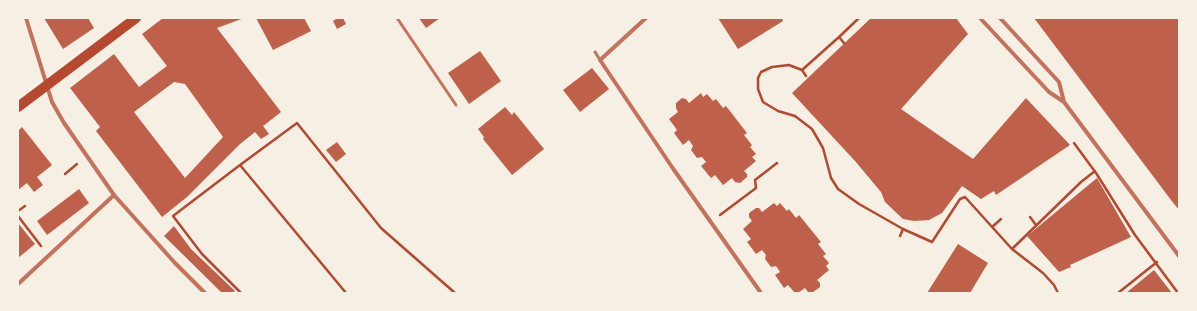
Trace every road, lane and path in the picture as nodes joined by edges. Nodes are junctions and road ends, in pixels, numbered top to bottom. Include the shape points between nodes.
1 (26, 18) edge
2 (136, 18) edge
3 (397, 18) edge
4 (646, 18) edge
5 (859, 18) edge
6 (980, 18) edge
7 (1000, 18) edge
8 (839, 37) junction
9 (844, 43) dead end
10 (595, 52) dead end
11 (600, 60) junction
12 (802, 70) junction
13 (806, 76) dead end
14 (48, 84) junction
15 (1064, 102) junction
16 (456, 105) dead end
17 (18, 106) edge
18 (1074, 143) dead end
19 (777, 163) dead end
20 (240, 165) junction
21 (1095, 171) junction
22 (114, 195) junction
23 (25, 206) dead end
24 (18, 211) edge
25 (18, 216) edge
26 (1030, 217) dead end
27 (1001, 219) dead end
28 (711, 222) junction
29 (1036, 225) junction
30 (992, 228) junction
31 (903, 229) junction
32 (900, 236) dead end
33 (1012, 249) junction
34 (48, 256) junction
35 (1179, 256) edge
36 (1157, 262) junction
37 (18, 284) edge
38 (205, 293) edge
39 (242, 293) edge
40 (346, 293) edge
41 (455, 293) edge
42 (761, 293) edge
43 (1058, 293) edge
44 (1118, 293) edge
45 (1178, 293) edge

1 - 14 street
2 - 14 main road
3 - 16 lane
4 - 11 street
5 - 8 path
6 - 15 street via 1048,92
7 - 15 street via 1059,82
8 - 9 path
8 - 12 path
10 - 11 lane
11 - 28 street
12 - 13 path
12 - 31 path via 779,66 761,72 758,89 763,102 778,111 799,118 812,129 823,148 831,178 838,189
14 - 17 main road
14 - 22 street via 52,102 64,123
15 - 35 street
18 - 21 path
19 - 28 path via 755,180 756,188
20 - 39 path via 173,216 202,254
20 - 40 path
20 - 41 path via 298,123 381,228
21 - 29 path
21 - 36 path via 1135,235
22 - 34 street
22 - 38 street
23 - 24 path
25 - 34 path
26 - 29 path
27 - 30 path
28 - 42 street
29 - 33 path
30 - 31 path via 965,197 960,199 932,242
30 - 33 path
31 - 32 path
33 - 43 path via 1043,273
34 - 37 street
36 - 44 path
36 - 45 path

